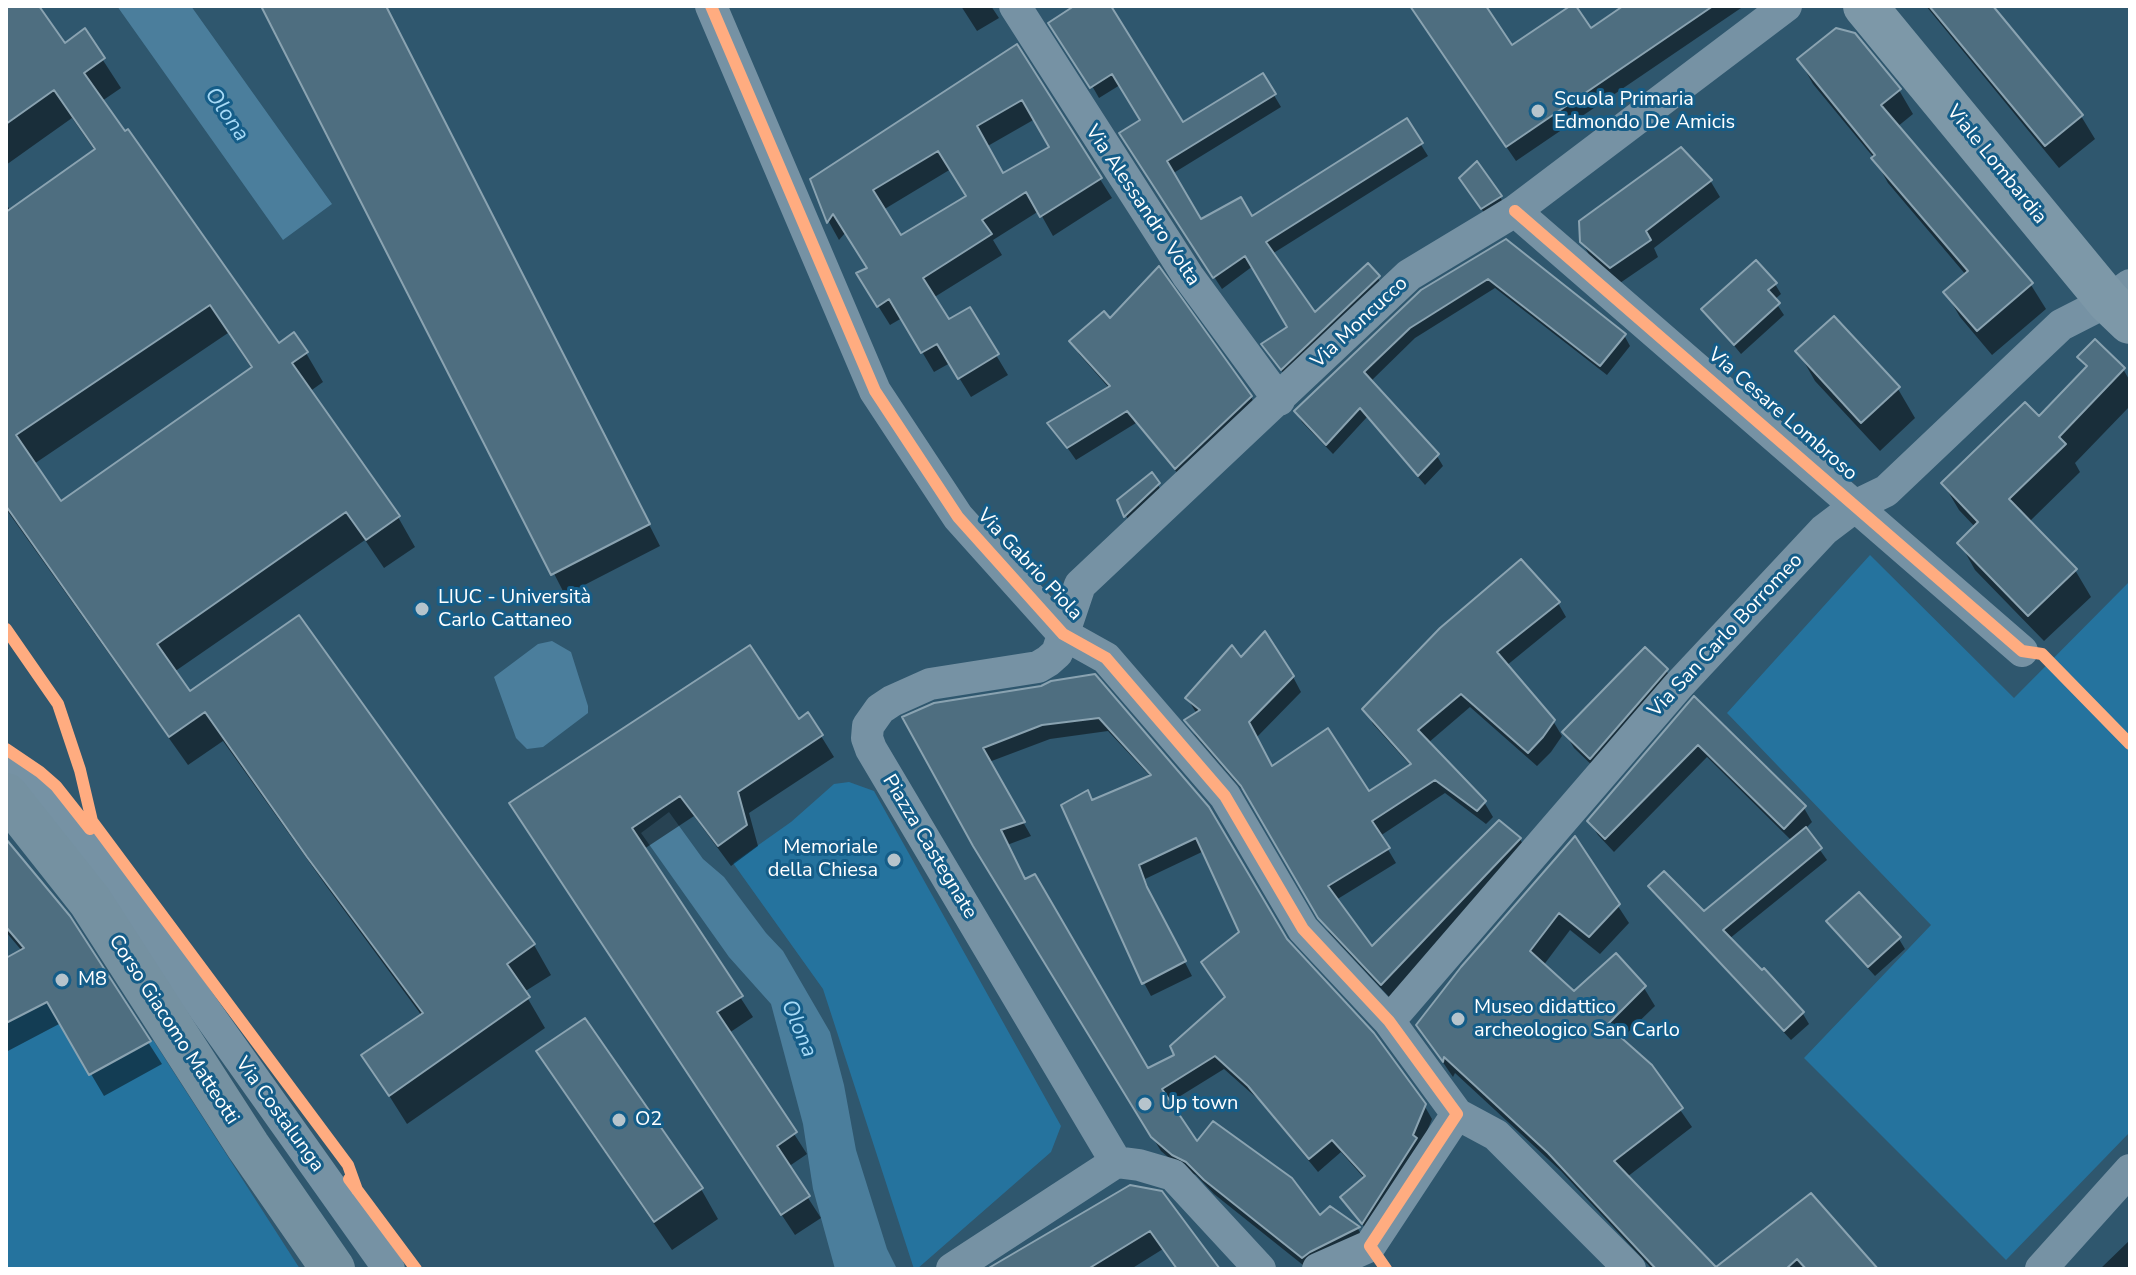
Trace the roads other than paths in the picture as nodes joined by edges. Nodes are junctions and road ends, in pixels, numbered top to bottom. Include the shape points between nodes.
1 (711, 6) edge
2 (1015, 6) edge
3 (1786, 6) edge
4 (1865, 6) edge
5 (1515, 211) junction
6 (2123, 303) edge
7 (1279, 400) junction
8 (1857, 505) junction
9 (1063, 634) junction
10 (2022, 651) dead end
11 (6, 768) edge
12 (6, 795) edge
13 (90, 901) junction
14 (169, 962) junction
15 (1389, 1021) junction
16 (1457, 1114) junction
17 (1116, 1162) junction
18 (2130, 1170) edge
19 (1378, 1258) edge
20 (333, 1269) edge
21 (389, 1269) edge
22 (952, 1269) edge
23 (1260, 1269) edge
24 (1318, 1269) edge
25 (1630, 1269) edge
26 (2041, 1269) edge

1 - 9 street, Via Gabrio Piola via 875,391 958,517
2 - 7 street, Via Alessandro Volta via 1188,276
3 - 5 street, Via Moncucco
4 - 6 street, Viale Lombardia
5 - 7 street, Via Moncucco via 1409,275
5 - 8 street, Via Cesare Lombroso
6 - 8 street, Via San Carlo Borromeo via 2061,325 1886,491
7 - 9 street, Via Moncucco via 1080,585
8 - 10 street, Via Cesare Lombroso
8 - 15 street, Via San Carlo Borromeo via 1824,530 1678,686
9 - 15 street, Via Gabrio Piola via 1106,658 1225,796 1303,929
9 - 17 street, Piazza Castegnate via 1057,653 1038,667 930,684 892,701 872,718 867,738
11 - 14 street, Via Costalunga via 40,792 115,883
12 - 13 main road, Corso Giacomo Matteotti
13 - 14 street, Via Costalunga
13 - 20 main road, Corso Giacomo Matteotti
14 - 21 street, Via Costalunga
15 - 16 street, Via Gabrio Piola
16 - 19 street
16 - 25 street via 1496,1135
17 - 22 street
17 - 23 street via 1173,1175
18 - 26 street
19 - 24 street

